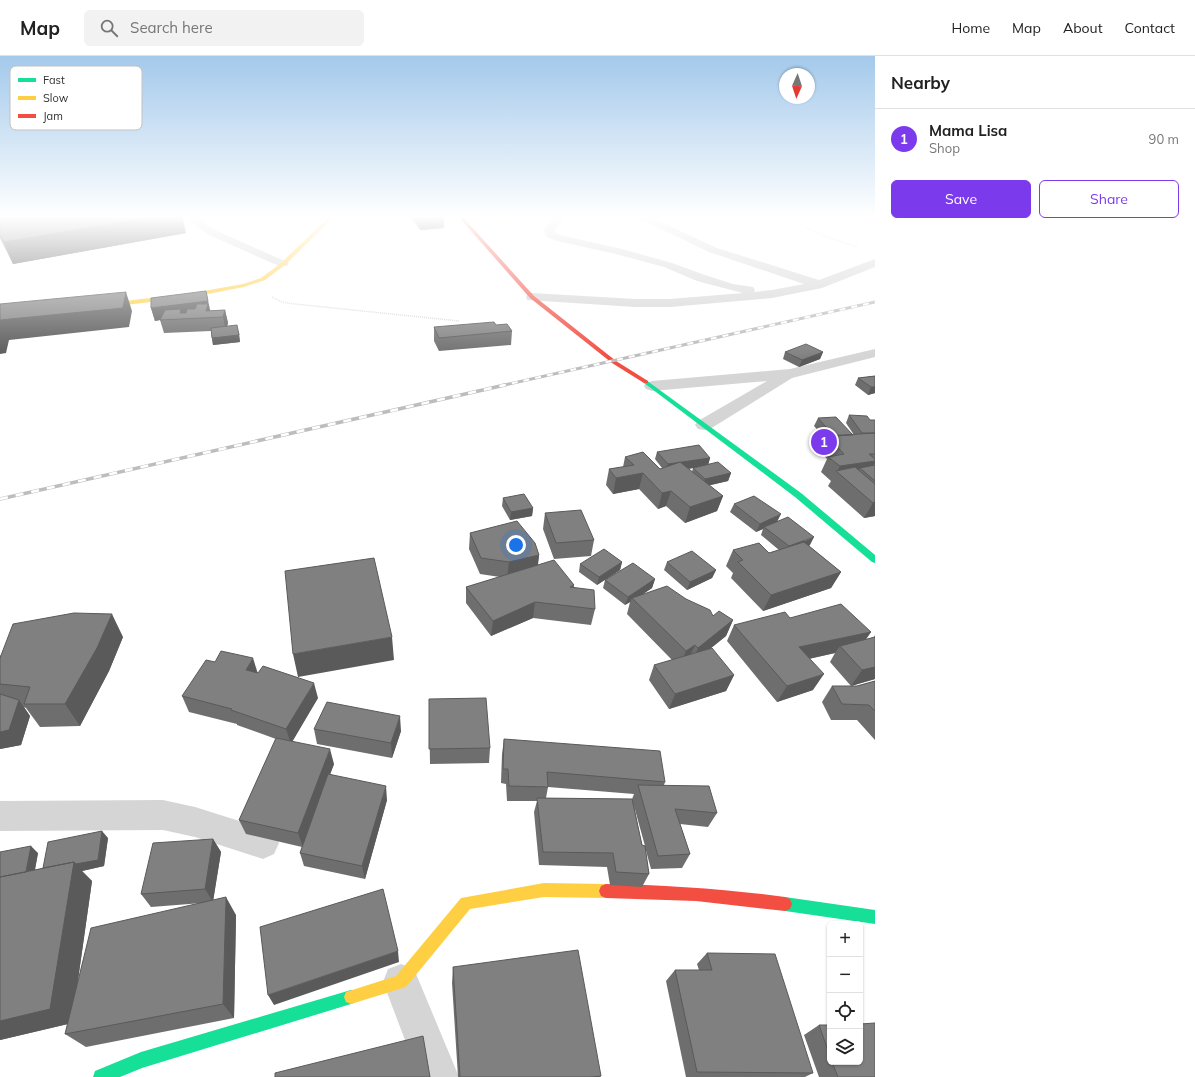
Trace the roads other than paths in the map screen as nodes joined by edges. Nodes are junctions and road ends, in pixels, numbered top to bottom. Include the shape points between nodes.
1 (280, 263) edge
2 (501, 263) edge
3 (660, 263) edge
4 (751, 263) edge
5 (875, 263) edge
6 (283, 264) joint
7 (818, 285) junction
8 (772, 294) junction
9 (532, 297) junction
10 (90, 308) edge
11 (875, 353) edge
12 (790, 374) junction
13 (652, 386) junction
14 (704, 425) junction
15 (875, 560) edge
16 (0, 816) edge
17 (263, 843) dead end
18 (875, 917) edge
19 (401, 982) junction
20 (101, 1077) edge
21 (439, 1077) edge

1 - 6 street
2 - 9 street
3 - 8 street via 731,287
4 - 7 street
5 - 7 street
6 - 10 street via 263,279 244,285 192,295
7 - 8 street
8 - 9 street via 670,303
9 - 13 street via 614,362
11 - 12 street
12 - 13 street
12 - 14 street
13 - 14 street
14 - 15 street via 798,495
16 - 17 street via 163,815
18 - 19 street via 755,899 634,891 544,890 466,903
19 - 20 street via 140,1060
19 - 21 street

